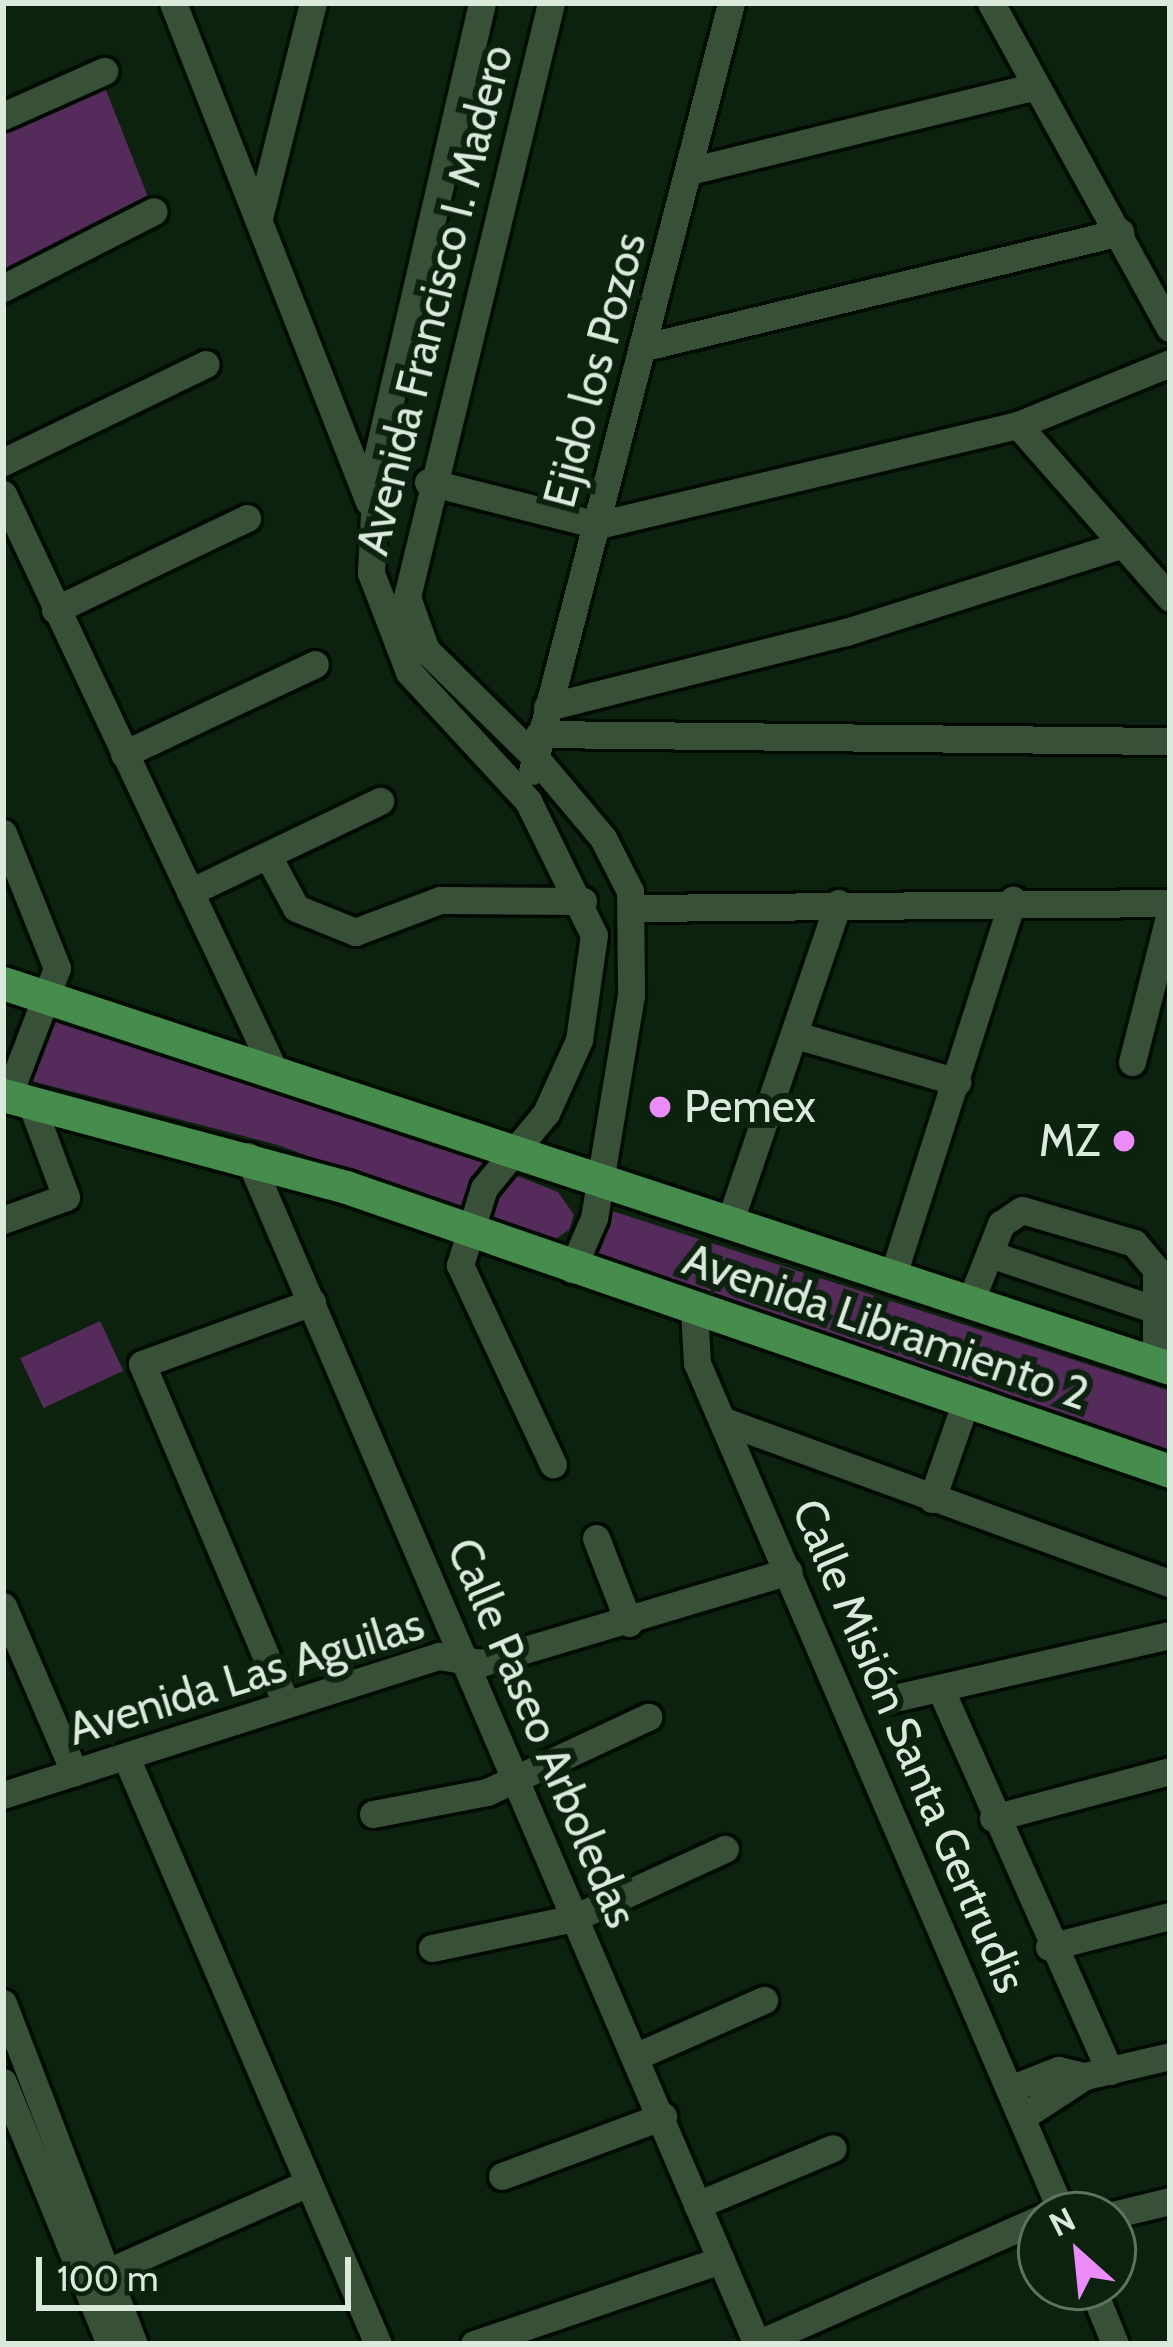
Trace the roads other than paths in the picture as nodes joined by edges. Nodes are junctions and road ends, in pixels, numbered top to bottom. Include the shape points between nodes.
1 (173, 3) edge
2 (313, 3) edge
3 (482, 3) edge
4 (551, 3) edge
5 (731, 3) edge
6 (991, 3) edge
7 (104, 71) dead end
8 (1036, 86) junction
9 (3, 116) edge
10 (690, 171) junction
11 (154, 211) dead end
12 (260, 214) junction
13 (1120, 232) junction
14 (3, 288) edge
15 (1170, 328) edge
16 (645, 346) junction
17 (1170, 363) edge
18 (206, 364) dead end
19 (1018, 425) junction
20 (3, 462) edge
21 (428, 482) junction
22 (3, 494) edge
23 (371, 508) junction
24 (247, 518) dead end
25 (598, 525) junction
26 (1121, 544) junction
27 (1170, 598) edge
28 (55, 610) junction
29 (315, 664) dead end
30 (540, 732) junction
31 (1170, 741) edge
32 (124, 754) junction
33 (380, 801) dead end
34 (528, 801) junction
35 (3, 833) edge
36 (268, 856) junction
37 (190, 892) junction
38 (1013, 900) junction
39 (583, 901) junction
40 (838, 903) junction
41 (1170, 903) edge
42 (634, 908) junction
43 (1170, 913) edge
44 (3, 983) edge
45 (50, 991) junction
46 (799, 1036) junction
47 (1132, 1062) dead end
48 (272, 1066) junction
49 (957, 1082) junction
50 (14, 1097) edge
51 (519, 1152) junction
52 (248, 1156) junction
53 (599, 1182) junction
54 (3, 1220) edge
55 (730, 1221) junction
56 (472, 1234) junction
57 (989, 1254) junction
58 (572, 1269) junction
59 (892, 1274) junction
60 (971, 1300) junction
61 (312, 1302) junction
62 (694, 1309) junction
63 (1159, 1311) junction
64 (1163, 1366) edge
65 (966, 1401) junction
66 (724, 1421) junction
67 (553, 1464) dead end
68 (1170, 1471) edge
69 (932, 1498) junction
70 (596, 1538) dead end
71 (789, 1571) junction
72 (1170, 1583) edge
73 (3, 1606) edge
74 (629, 1623) junction
75 (1170, 1634) edge
76 (465, 1660) junction
77 (16, 1671) edge
78 (940, 1688) junction
79 (886, 1700) dead end
80 (285, 1701) junction
81 (648, 1717) dead end
82 (126, 1757) junction
83 (1170, 1771) edge
84 (74, 1772) junction
85 (519, 1778) junction
86 (3, 1795) edge
87 (373, 1814) dead end
88 (993, 1818) junction
89 (725, 1849) dead end
90 (1170, 1916) edge
91 (574, 1918) junction
92 (1049, 1947) junction
93 (432, 1948) dead end
94 (764, 2000) dead end
95 (3, 2002) edge
96 (637, 2056) junction
97 (1170, 2056) edge
98 (1097, 2073) junction
99 (1010, 2089) junction
100 (15, 2107) edge
101 (663, 2116) junction
102 (1022, 2117) junction
103 (833, 2148) dead end
104 (502, 2176) dead end
105 (308, 2182) junction
106 (1046, 2191) edge
107 (1170, 2201) edge
108 (697, 2205) junction
109 (1137, 2209) edge
110 (1017, 2230) edge
111 (721, 2260) junction
112 (93, 2278) junction
113 (1102, 2311) edge
114 (110, 2344) edge
115 (134, 2344) edge
116 (378, 2344) edge
117 (474, 2344) edge
118 (757, 2344) edge
119 (1115, 2344) edge

1 - 12 street
2 - 12 street
3 - 23 street, Avenida Francisco I. Madero
4 - 21 street, Avenida Francisco I. Madero
5 - 10 street, Ejido los Pozos
6 - 8 street
7 - 9 street
8 - 10 street
8 - 13 street
10 - 16 street, Ejido los Pozos
11 - 14 street
12 - 23 street
13 - 15 street
13 - 16 street
16 - 25 street, Ejido los Pozos
17 - 19 street
18 - 20 street
19 - 25 street
19 - 26 street
21 - 25 street
21 - 30 street, Avenida Francisco I. Madero via 408,560 415,628
22 - 28 street
23 - 34 street, Avenida Francisco I. Madero via 371,573 392,644
24 - 28 street
25 - 30 street, Ejido los Pozos
26 - 27 street
26 - 30 street
28 - 32 street
29 - 32 street
30 - 31 street
30 - 34 street, Ejido los Pozos
30 - 42 street, Avenida Francisco I. Madero
32 - 37 street
33 - 36 street
34 - 39 street, Avenida Francisco I. Madero
35 - 45 street via 57,968
36 - 37 street
36 - 39 street via 296,908 355,932 440,901
37 - 48 street
38 - 40 street
38 - 41 street
38 - 49 street
39 - 51 street, Avenida Francisco I. Madero via 592,992 564,1077
40 - 42 street
40 - 46 street
42 - 53 street
43 - 47 street
44 - 45 main road, Avenida Libramiento 2
45 - 48 main road, Avenida Libramiento 2
45 - 50 street
46 - 49 street
46 - 55 street
48 - 51 main road, Avenida Libramiento 2
49 - 59 street
50 - 52 main road, Avenida Libramiento 2
50 - 54 street via 66,1197
51 - 53 main road, Avenida Libramiento 2
51 - 56 street via 484,1188
52 - 56 main road, Avenida Libramiento 2
52 - 61 street, Calle Paseo Arboledas
53 - 55 main road, Avenida Libramiento 2
53 - 58 street
55 - 59 main road, Avenida Libramiento 2
56 - 58 main road, Avenida Libramiento 2
56 - 67 street via 460,1265
57 - 60 street
57 - 63 street
57 - 63 street via 1001,1224 1022,1210 1134,1244 1156,1269
58 - 62 main road, Avenida Libramiento 2
59 - 60 main road, Avenida Libramiento 2
60 - 64 main road, Avenida Libramiento 2
61 - 76 street, Calle Paseo Arboledas
61 - 80 street via 142,1364
62 - 65 main road, Avenida Libramiento 2
62 - 66 street, Calle Misión Santa Gertrudis via 688,1330
63 - 64 street
65 - 68 main road, Avenida Libramiento 2
65 - 69 street
66 - 69 street
66 - 71 street, Calle Misión Santa Gertrudis
69 - 72 street
70 - 74 street
71 - 74 street, Avenida Las Aguilas
71 - 99 street, Calle Misión Santa Gertrudis
73 - 77 street
74 - 76 street, Avenida Las Aguilas
75 - 78 street
76 - 80 street, Avenida Las Aguilas via 440,1656
76 - 85 street, Calle Paseo Arboledas
77 - 84 street
78 - 79 street
78 - 88 street
80 - 82 street, Avenida Las Aguilas
81 - 85 street
82 - 84 street, Avenida Las Aguilas
82 - 105 street
83 - 88 street
84 - 86 street, Avenida Las Aguilas
85 - 87 street
85 - 91 street, Calle Paseo Arboledas
88 - 92 street
89 - 91 street
90 - 92 street
91 - 93 street
91 - 96 street, Calle Paseo Arboledas
92 - 98 street
94 - 96 street
95 - 100 street
96 - 101 street, Calle Paseo Arboledas
97 - 98 street
98 - 99 street via 1058,2070
98 - 102 street
99 - 102 street, Calle Misión Santa Gertrudis
100 - 112 street
101 - 104 street
101 - 108 street, Calle Paseo Arboledas
102 - 106 street, Calle Misión Santa Gertrudis
103 - 108 street
105 - 112 street
105 - 116 street
107 - 109 street
108 - 111 street, Calle Paseo Arboledas
110 - 118 street
111 - 117 street
111 - 118 street, Calle Paseo Arboledas
112 - 114 street
112 - 115 street
113 - 119 street

